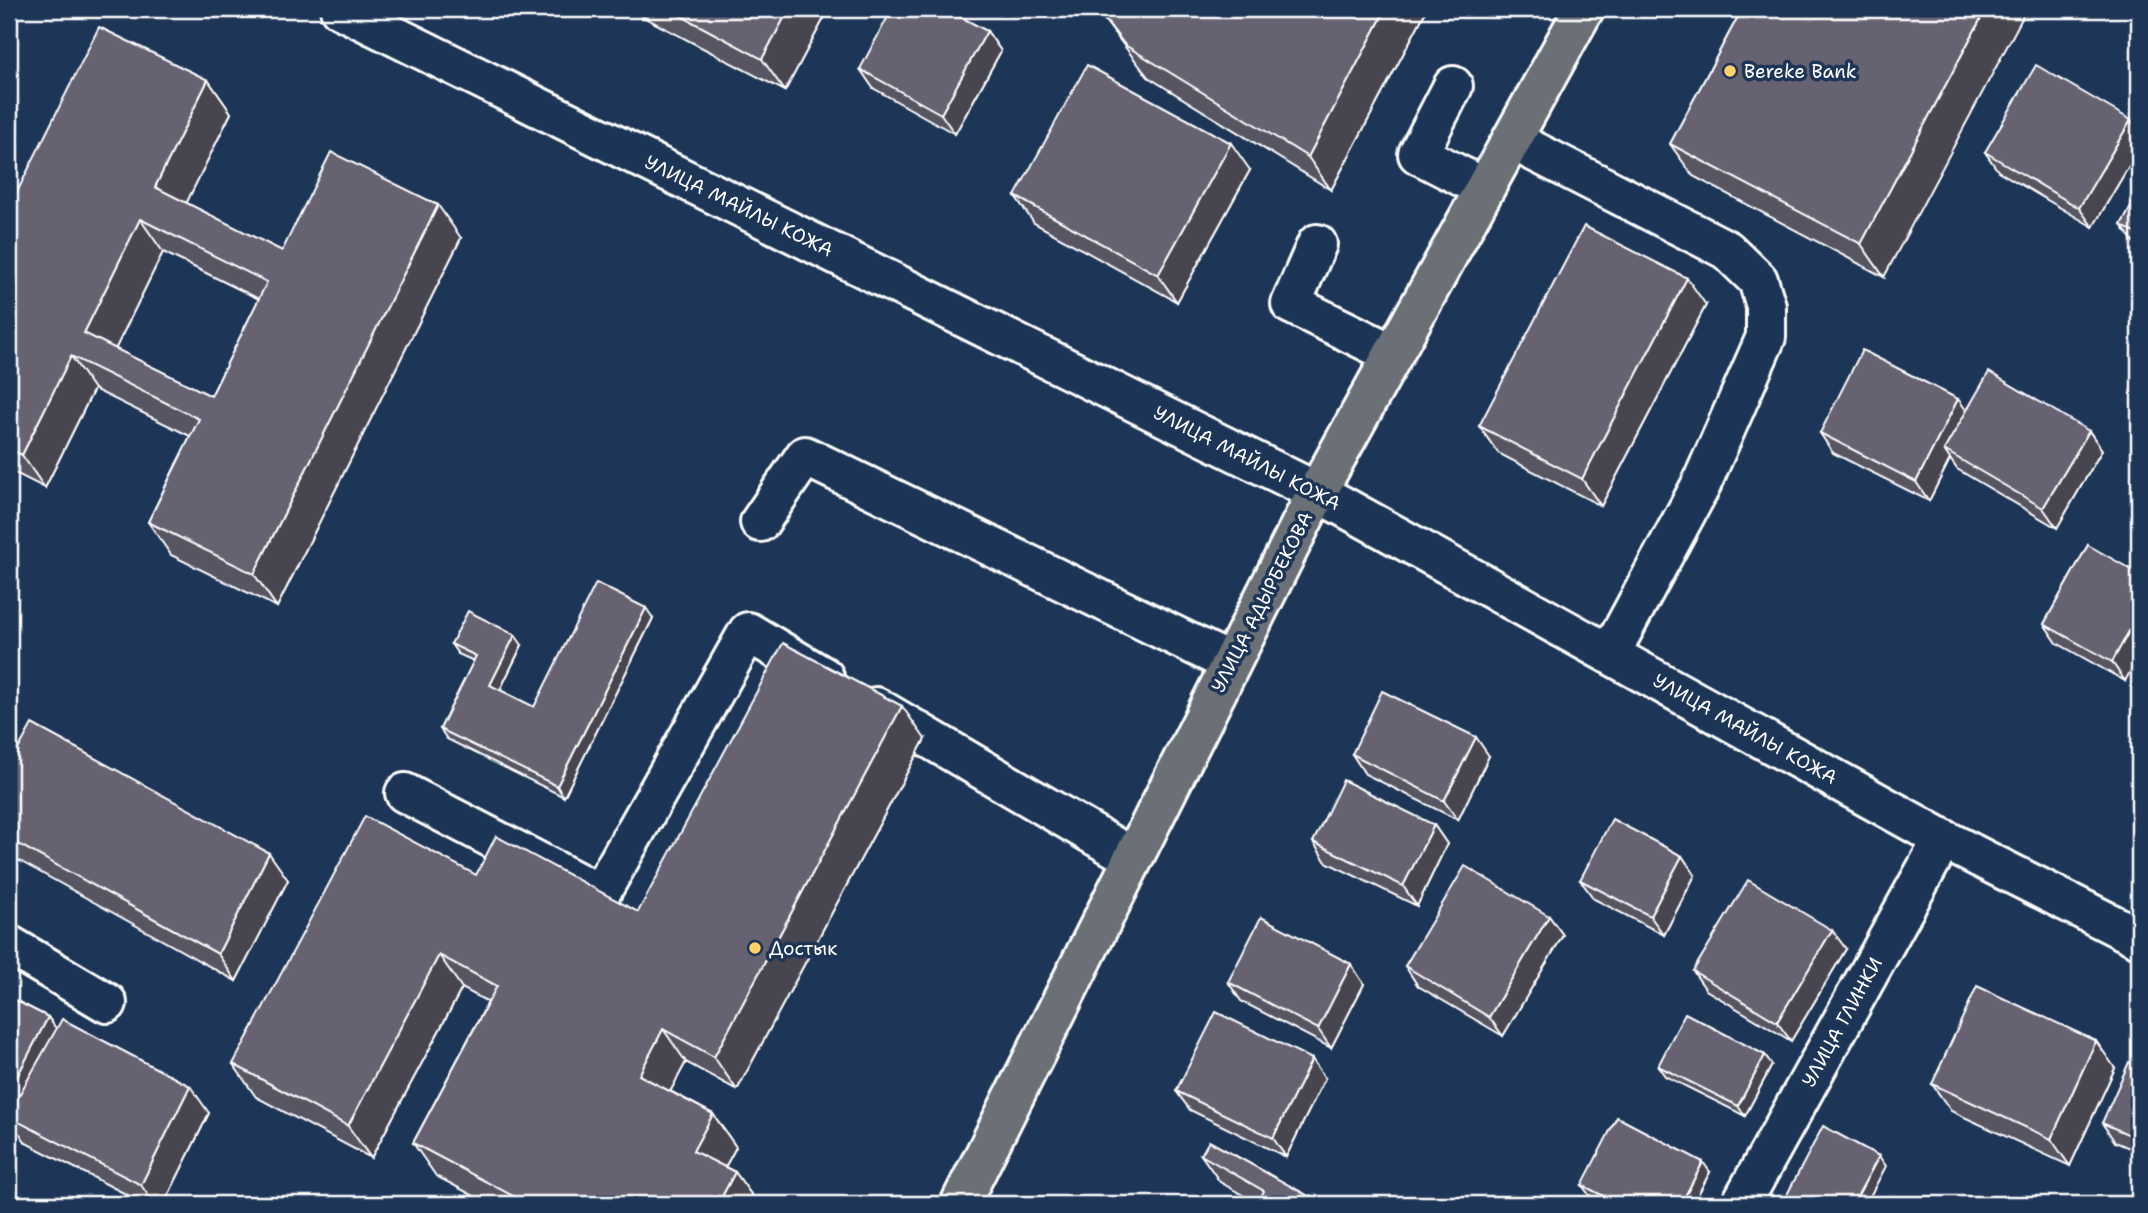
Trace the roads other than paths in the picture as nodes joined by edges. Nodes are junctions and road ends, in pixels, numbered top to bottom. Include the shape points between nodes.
1 (340, 9) edge
2 (1584, 9) edge
3 (1453, 86) dead end
4 (1511, 140) junction
5 (1484, 188) junction
6 (1317, 244) dead end
7 (1393, 354) junction
8 (1317, 492) junction
9 (760, 522) dead end
10 (1610, 654) junction
11 (1231, 663) junction
12 (405, 793) dead end
13 (1943, 839) junction
14 (1133, 858) junction
15 (2139, 938) edge
16 (9, 945) edge
17 (107, 1003) dead end
18 (960, 1204) edge
19 (1741, 1204) edge

1 - 8 street, УЛИЦА МАЙЛЫ КОЖА
2 - 4 main road, УЛИЦА АДЫРБЕКОВА
3 - 5 street via 1418,154
4 - 5 main road, УЛИЦА АДЫРБЕКОВА
4 - 10 street via 1727,250 1758,280 1766,306 1766,337 1700,487
5 - 7 main road, УЛИЦА АДЫРБЕКОВА
6 - 7 street via 1291,304
7 - 8 main road, УЛИЦА АДЫРБЕКОВА
8 - 10 street, УЛИЦА МАЙЛЫ КОЖА
8 - 11 main road, УЛИЦА АДЫРБЕКОВА
9 - 11 street via 805,456
10 - 13 street, УЛИЦА МАЙЛЫ КОЖА
11 - 14 main road, УЛИЦА АДЫРБЕКОВА
12 - 14 street via 600,894 748,632
13 - 15 street, УЛИЦА МАЙЛЫ КОЖА
13 - 19 street, УЛИЦА ГЛИНКИ
14 - 18 main road, УЛИЦА АДЫРБЕКОВА
16 - 17 street

